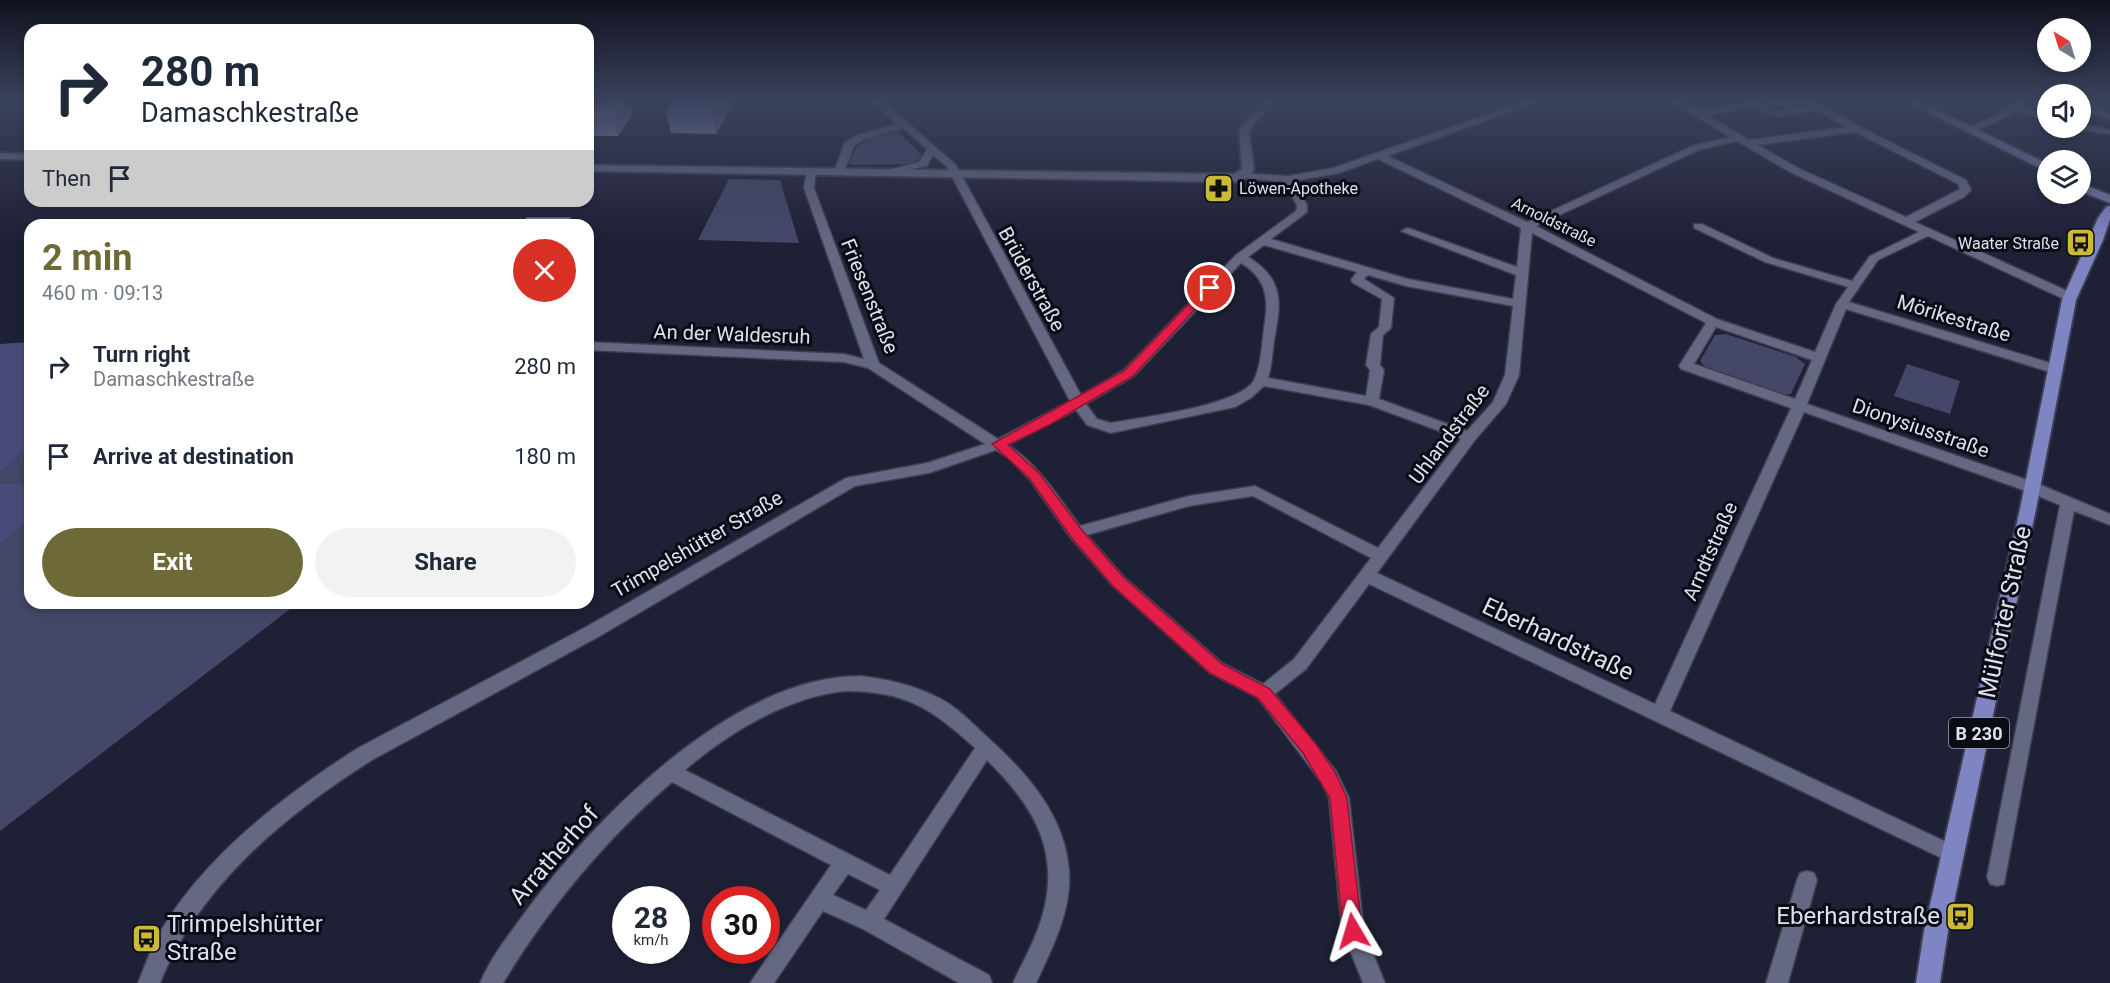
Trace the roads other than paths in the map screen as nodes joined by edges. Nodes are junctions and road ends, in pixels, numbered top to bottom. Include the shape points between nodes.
1 (848, 148) edge
2 (1246, 148) edge
3 (1402, 148) edge
4 (1697, 148) edge
5 (1755, 148) edge
6 (1894, 148) edge
7 (2006, 148) edge
8 (932, 149) joint
9 (0, 156) edge
10 (1379, 156) junction
11 (24, 157) edge
12 (2037, 163) edge
13 (594, 168) edge
14 (896, 171) junction
15 (811, 172) junction
16 (839, 172) junction
17 (954, 173) junction
18 (1245, 176) junction
19 (1288, 179) junction
20 (2091, 191) edge
21 (2110, 199) edge
22 (2110, 210) edge
23 (1906, 222) junction
24 (1527, 226) junction
25 (1698, 226) dead end
26 (1407, 231) dead end
27 (1928, 232) junction
28 (1261, 240) junction
29 (1240, 256) junction
30 (1365, 270) junction
31 (1523, 273) junction
32 (1397, 279) junction
33 (1853, 285) junction
34 (2070, 297) junction
35 (1388, 298) junction
36 (1519, 304) junction
37 (1842, 304) junction
38 (1713, 322) junction
39 (594, 346) edge
40 (1820, 358) junction
41 (873, 365) junction
42 (2055, 369) junction
43 (1261, 381) junction
44 (1372, 401) junction
45 (1078, 403) junction
46 (1798, 406) junction
47 (1470, 437) junction
48 (999, 444) junction
49 (2031, 487) junction
50 (2068, 504) junction
51 (2110, 520) edge
52 (1076, 533) junction
53 (1382, 556) junction
54 (1368, 576) junction
55 (1264, 693) junction
56 (1660, 714) junction
57 (986, 747) junction
58 (670, 772) junction
59 (1954, 855) junction
60 (844, 862) junction
61 (1997, 877) dead end
62 (1807, 880) dead end
63 (894, 887) junction
64 (819, 899) junction
65 (870, 922) junction
66 (149, 983) edge
67 (491, 983) edge
68 (761, 983) edge
69 (981, 983) edge
70 (1024, 983) edge
71 (1374, 983) edge
72 (1777, 983) edge
73 (1928, 983) edge

1 - 16 street
2 - 18 street
3 - 10 street
4 - 24 street
5 - 23 street
6 - 23 street via 1962,182 1966,190
7 - 12 main road
8 - 14 street via 923,164
8 - 17 street, Brüderstraße via 951,165
9 - 11 street
10 - 19 street via 1335,171
10 - 24 street, Arnoldstraße
13 - 15 street
14 - 16 street
14 - 17 street
15 - 16 street
15 - 41 street, Friesenstraße via 809,188
17 - 18 street
17 - 45 street, Brüderstraße
18 - 19 street
19 - 28 street, Trimpelshütter Straße via 1302,210
20 - 21 main road
22 - 34 main road, Mülforter Straße / B 230 via 2100,224 2097,240 2076,277
23 - 27 street
24 - 31 street, Uhlandstraße
24 - 38 street, Arnoldstraße
25 - 33 street via 1769,260
26 - 31 street
27 - 33 street, Arndtstraße via 1874,258
27 - 34 street
28 - 29 street, Trimpelshütter Straße
28 - 30 street
29 - 43 street via 1255,264 1272,286 1275,301
29 - 45 street, Trimpelshütter Straße via 1129,373
30 - 32 street
30 - 35 street via 1357,280
31 - 36 street, Uhlandstraße
32 - 35 street
32 - 36 street
33 - 37 street, Arndtstraße
34 - 42 main road, Mülforter Straße / B 230
35 - 44 street via 1385,328 1377,334
36 - 47 street, Uhlandstraße via 1512,375 1499,404
37 - 40 street, Arndtstraße
37 - 42 street, Mörikestraße
38 - 40 street, Arnoldstraße
38 - 46 street, Dionysiusstraße via 1686,366
39 - 41 street, An der Waldesruh via 844,358
40 - 46 street, Arndtstraße
41 - 48 street, Friesenstraße
42 - 49 main road, Mülforter Straße / B 230
43 - 44 street
43 - 45 street, Brüderstraße via 1230,404 1110,428 1092,422
44 - 47 street
45 - 48 street, Trimpelshütter Straße
46 - 49 street, Dionysiusstraße
46 - 56 street, Arndtstraße
47 - 53 street, Uhlandstraße
48 - 52 street, Friesenstraße via 1035,476
48 - 66 street, Trimpelshütter Straße via 929,468 851,482 592,632 365,753 307,794 221,868 181,918
49 - 50 street
49 - 59 main road, Mülforter Straße / B 230
50 - 51 street
50 - 61 street, Mülforter Straße
52 - 53 street via 1189,501 1255,491
52 - 55 street, Friesenstraße via 1119,582 1216,668
53 - 54 street, Uhlandstraße
54 - 55 street, Uhlandstraße via 1300,664
54 - 56 street, Eberhardstraße
55 - 71 street via 1309,748 1339,798 1353,931
56 - 59 street, Eberhardstraße
57 - 58 street, Arratherhof via 945,710 920,698 875,685 833,685 802,692 747,718
57 - 63 street
57 - 70 street, Arratherhof via 1035,801 1048,822 1056,848 1057,898 1047,935
58 - 60 street
58 - 67 street, Arratherhof via 602,834 560,883 510,949
59 - 73 main road, Mülforter Straße / B 230
60 - 63 street
60 - 64 street
62 - 72 street
63 - 65 street
64 - 65 street
64 - 68 street
65 - 69 street

